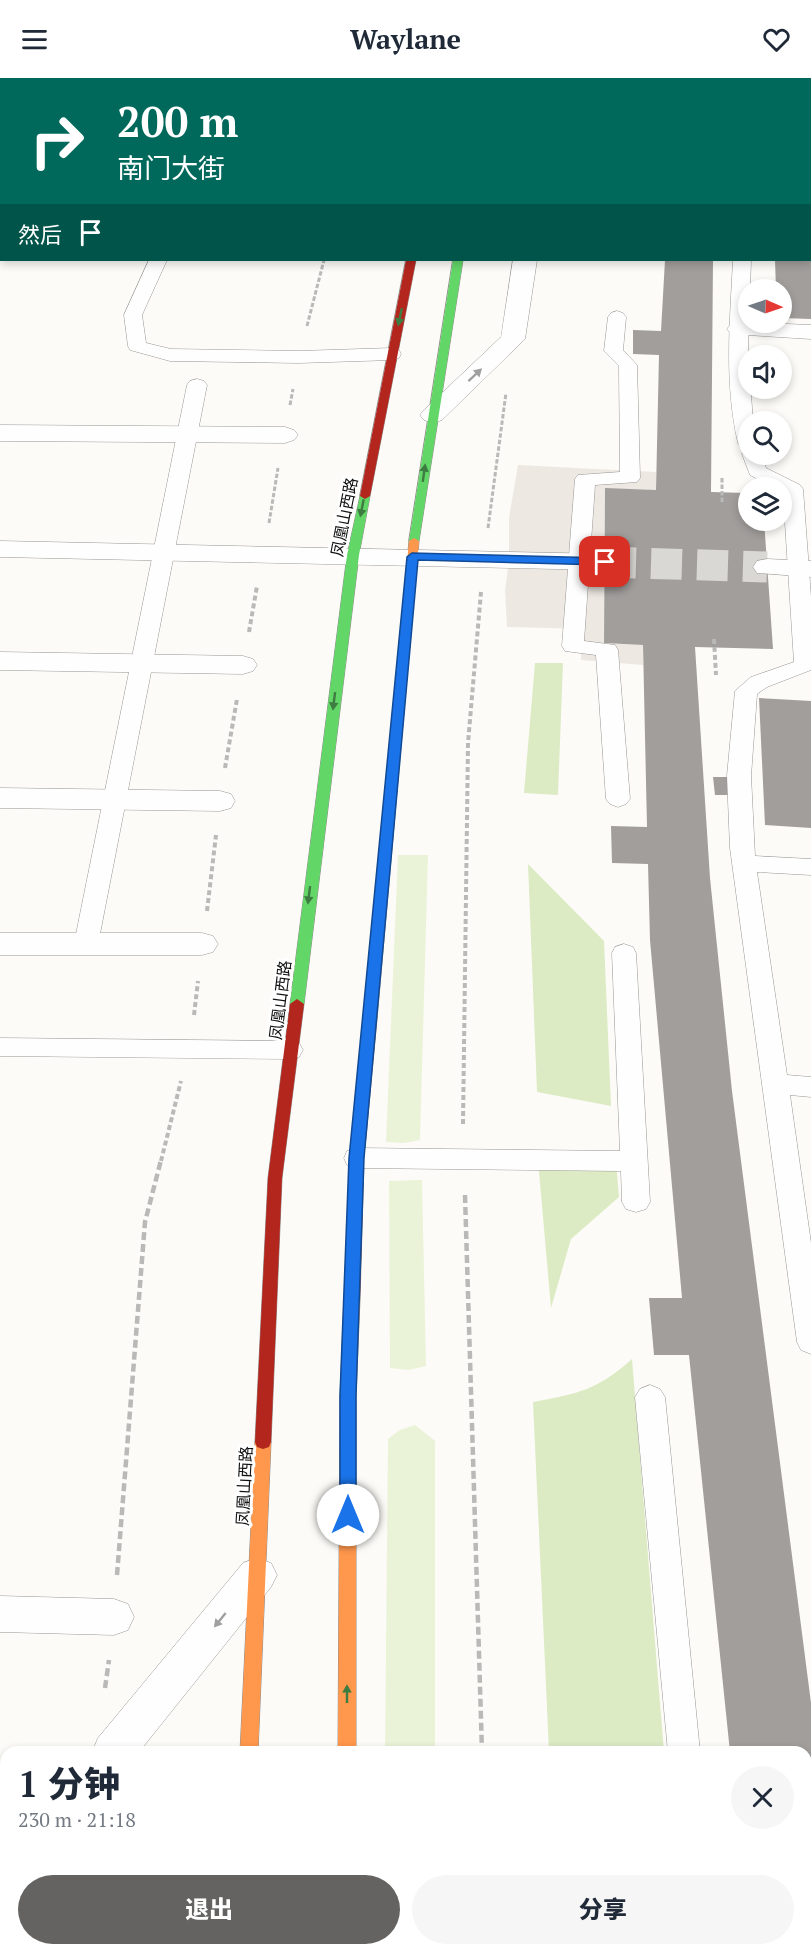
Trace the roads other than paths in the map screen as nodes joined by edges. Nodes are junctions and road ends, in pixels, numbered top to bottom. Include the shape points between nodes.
1 (158, 261) edge
2 (411, 261) edge
3 (458, 261) edge
4 (525, 261) edge
5 (742, 261) edge
6 (741, 279) edge
7 (617, 317) dead end
8 (792, 331) edge
9 (811, 332) edge
10 (739, 333) edge
11 (392, 354) junction
12 (197, 385) dead end
13 (742, 411) edge
14 (433, 415) junction
15 (0, 433) edge
16 (187, 434) junction
17 (285, 435) road end
18 (755, 465) edge
19 (0, 549) edge
20 (164, 552) junction
21 (353, 555) junction
22 (412, 557) junction
23 (592, 561) junction
24 (767, 567) tunnel mouth
25 (805, 568) edge
26 (0, 661) edge
27 (142, 663) junction
28 (243, 665) road end
29 (0, 798) edge
30 (618, 799) dead end
31 (114, 800) junction
32 (220, 801) road end
33 (744, 863) junction
34 (811, 867) edge
35 (0, 944) edge
36 (86, 944) junction
37 (202, 944) road end
38 (624, 953) dead end
39 (0, 1047) edge
40 (290, 1050) junction
41 (775, 1084) junction
42 (811, 1087) edge
43 (357, 1158) junction
44 (634, 1161) junction
45 (636, 1202) dead end
46 (811, 1342) edge
47 (650, 1397) dead end
48 (257, 1575) junction
49 (0, 1614) edge
50 (114, 1617) road end
51 (118, 1746) edge
52 (249, 1746) edge
53 (347, 1746) edge
54 (683, 1746) edge

1 - 11 lane via 133,315 137,346 171,355
2 -> 11 main road, 凤凰山西路
3 - 14 main road
14 -> 4 street via 513,339
5 - 6 lane
7 - 23 lane via 614,351 628,365 630,478 585,478
8 - 9 street
10 - 13 lane
11 -> 21 main road, 凤凰山西路
12 - 16 lane
22 -> 14 main road
15 - 16 street
16 - 17 street
16 - 20 lane
18 - 25 lane via 757,471 793,489
19 - 20 street
20 - 21 street
20 - 27 lane
21 - 22 street
21 -> 40 main road, 凤凰山西路
22 - 23 street
22 - 43 main road
23 - 30 lane via 573,646 607,650
24 - 25 street
25 - 33 lane via 805,665 746,691 739,776
26 - 27 street
27 - 28 street
27 - 31 lane
29 - 31 street
31 - 32 street
31 - 36 lane
33 - 34 lane
33 - 41 lane
35 - 36 street
36 - 37 street
38 - 44 lane
39 - 40 lane
40 - 48 main road, 凤凰山西路 via 275,1178
41 - 42 lane
41 - 46 lane
43 - 44 lane
53 -> 43 main road via 348,1396
44 - 45 lane
47 - 54 lane
48 -> 51 street
48 - 52 main road, 凤凰山西路
49 - 50 street

